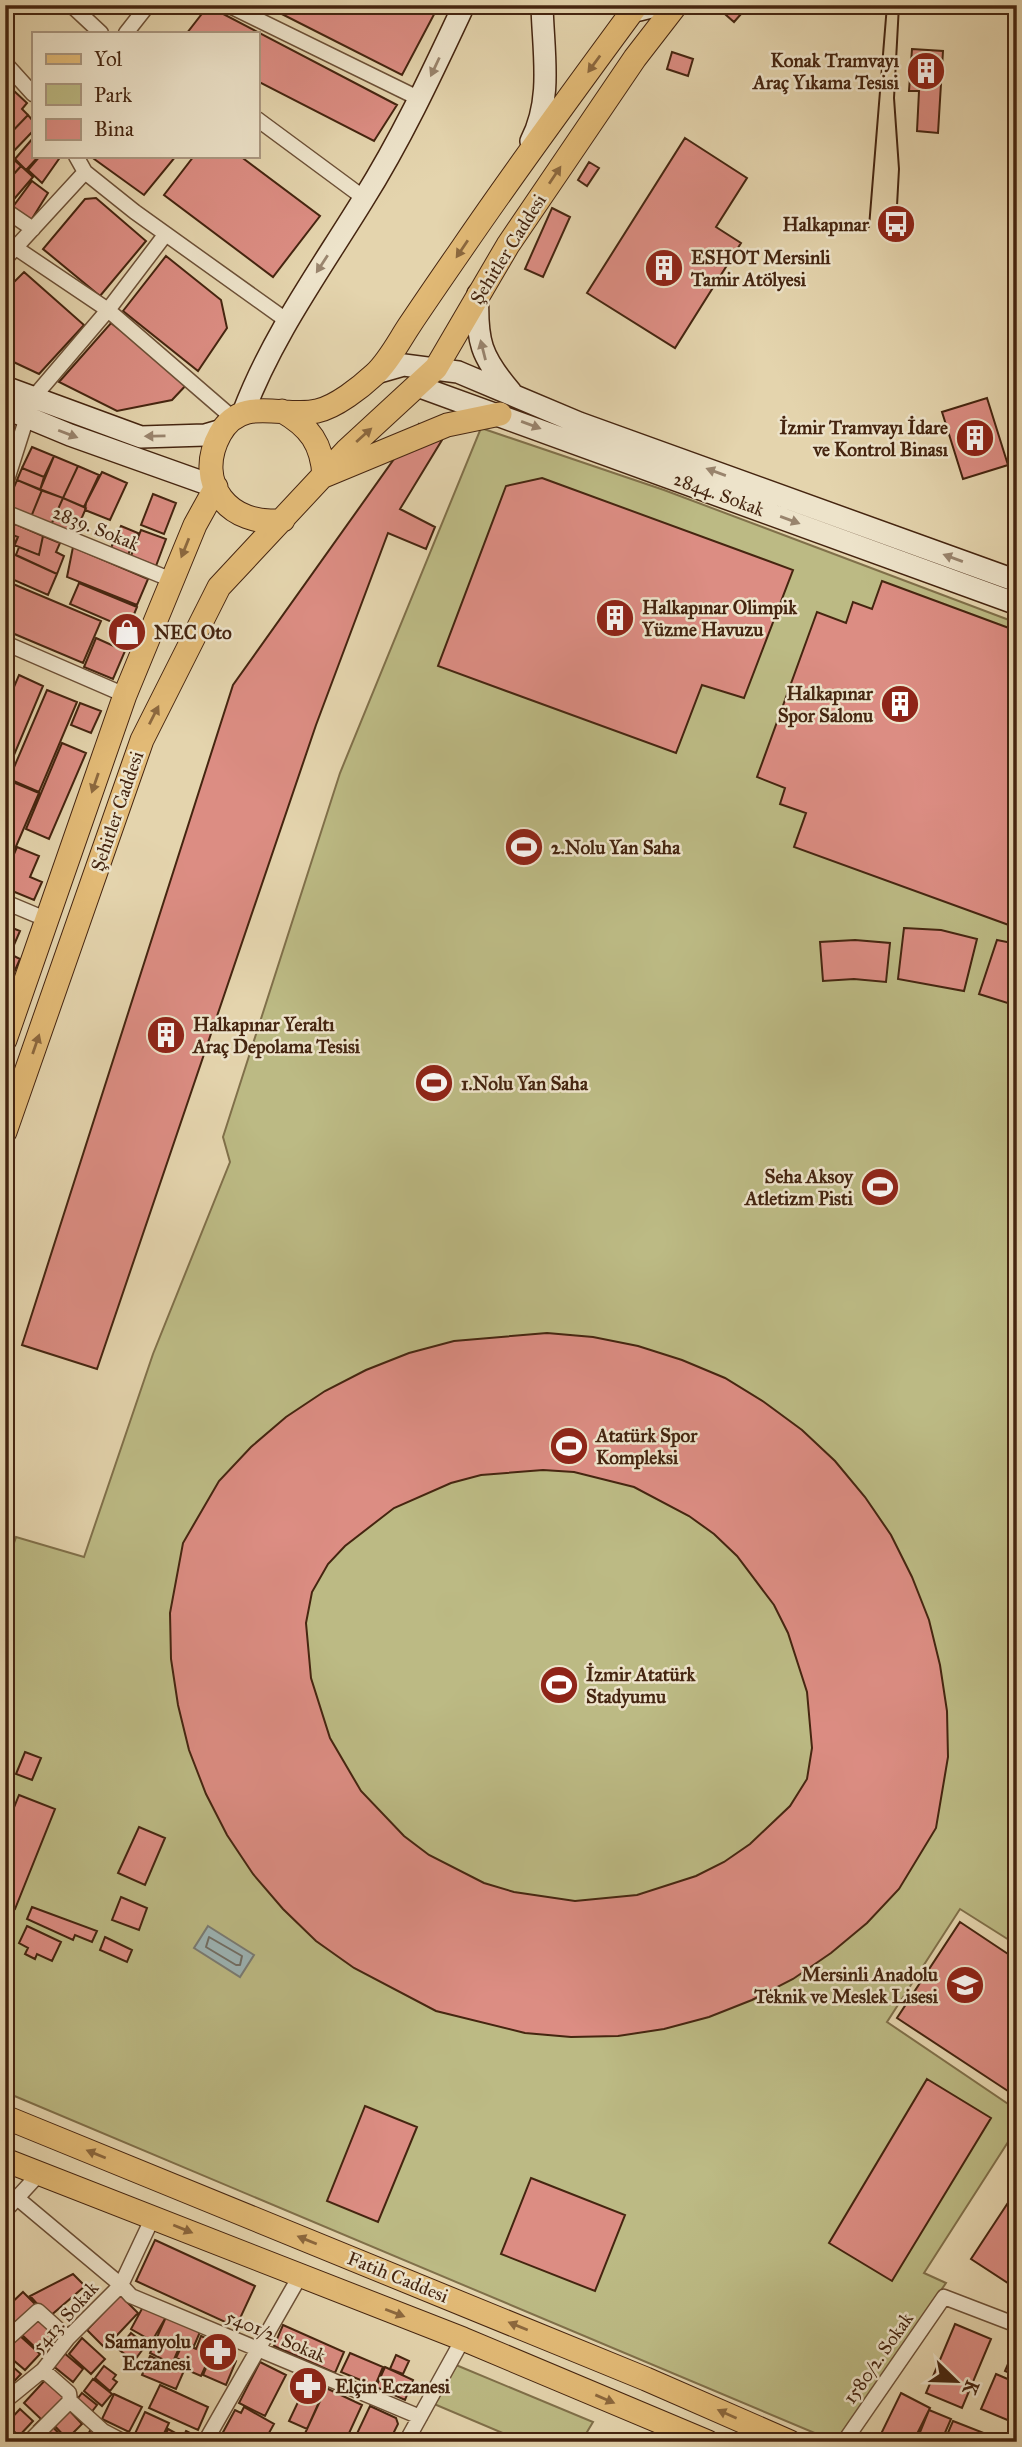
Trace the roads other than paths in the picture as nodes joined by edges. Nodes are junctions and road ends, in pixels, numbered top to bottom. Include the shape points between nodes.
1 (71, 5) edge
2 (148, 5) edge
3 (228, 5) edge
4 (464, 5) edge
5 (542, 5) edge
6 (659, 5) edge
7 (677, 5) edge
8 (633, 6) edge
9 (100, 32) edge
10 (127, 32) edge
11 (5, 63) edge
12 (32, 93) edge
13 (420, 99) junction
14 (259, 120) edge
15 (77, 158) edge
16 (85, 172) junction
17 (515, 172) junction
18 (364, 198) junction
19 (5, 210) edge
20 (33, 229) junction
21 (165, 235) junction
22 (16, 248) junction
23 (5, 259) edge
24 (478, 294) junction
25 (108, 310) junction
26 (286, 320) junction
27 (436, 368) junction
28 (376, 373) junction
29 (5, 387) edge
30 (420, 387) junction
31 (507, 405) junction
32 (5, 408) edge
33 (31, 408) junction
34 (282, 411) junction
35 (233, 421) junction
36 (324, 477) junction
37 (5, 486) edge
38 (216, 487) junction
39 (5, 512) edge
40 (283, 520) junction
41 (172, 580) junction
42 (1017, 581) edge
43 (1017, 604) edge
44 (5, 643) edge
45 (125, 695) junction
46 (5, 902) edge
47 (48, 920) junction
48 (7, 1032) edge
49 (5, 1132) edge
50 (5, 2117) edge
51 (5, 2160) edge
52 (39, 2174) junction
53 (17, 2198) junction
54 (5, 2211) edge
55 (153, 2217) junction
56 (300, 2276) junction
57 (121, 2285) junction
58 (1017, 2325) edge
59 (68, 2337) junction
60 (463, 2339) junction
61 (5, 2341) edge
62 (260, 2350) junction
63 (43, 2370) junction
64 (5, 2401) edge
65 (70, 2401) junction
66 (420, 2417) junction
67 (29, 2442) edge
68 (124, 2442) edge
69 (205, 2442) edge
70 (406, 2442) edge
71 (708, 2442) edge
72 (790, 2442) edge
73 (844, 2442) edge

1 - 9 street
2 - 10 street
3 - 13 street
4 -> 13 main road
5 - 17 main road via 544,107
6 - 8 main road
24 -> 7 main road, Şehitler Caddesi via 635,58
8 -> 17 main road, Şehitler Caddesi
11 - 12 street
13 - 18 main road
14 - 18 street
15 - 16 street
16 - 20 street
16 - 21 street
17 -> 28 main road, Şehitler Caddesi
18 -> 26 main road
19 - 20 street
20 - 22 street
21 - 25 street
21 - 26 street
22 - 23 street
22 - 25 street
24 - 27 main road, Şehitler Caddesi
31 -> 24 main road, 2844. Sokak via 486,363 477,324
25 - 33 street
25 - 35 street
26 - 35 main road
27 - 28 main road, 2844. Sokak via 404,365
27 - 30 main road, Şehitler Caddesi
27 - 31 main road, 2844. Sokak via 458,372
28 - 34 main road, Şehitler Caddesi via 325,409
29 - 33 main road
30 - 31 main road, 2844. Sokak
36 -> 30 main road, Şehitler Caddesi via 346,451
31 - 36 main road
42 -> 31 main road, 2844. Sokak via 579,423
31 -> 43 main road, 2844. Sokak
32 - 33 main road
35 -> 33 main road via 205,435 141,437
33 - 37 street
33 -> 38 main road
34 - 35 main road, Şehitler Caddesi via 262,408
34 - 36 main road via 300,421 314,437 323,456
35 - 38 main road via 212,458
36 - 40 main road, Şehitler Caddesi
38 - 40 main road via 235,513 250,520
38 -> 41 main road, Şehitler Caddesi
39 - 41 street, 2839. Sokak
49 -> 40 main road, Şehitler Caddesi via 142,740 219,587
41 - 45 main road, Şehitler Caddesi
44 - 45 street
45 -> 47 main road, Şehitler Caddesi
46 - 47 street
47 - 48 main road, Şehitler Caddesi
72 -> 50 main road, Fatih Caddesi
51 - 52 main road
52 - 53 street
52 - 55 main road
53 - 54 street
53 - 57 street, 5401/2. Sokak
55 -> 56 main road
55 - 57 street
56 -> 60 main road
56 - 62 street
57 - 59 street, 5413. Sokak
57 - 62 street, 5401/2. Sokak via 131,2296
58 - 73 street, 1580/2. Sokak via 944,2297
59 - 61 street via 38,2311
59 - 63 street, 5413. Sokak
60 - 66 street
60 -> 71 main road
62 - 66 street, 5401/2. Sokak
62 - 69 street
63 - 64 street, 5413. Sokak
63 - 65 street via 69,2393
65 - 67 street
65 - 68 street via 103,2431
66 - 70 street

